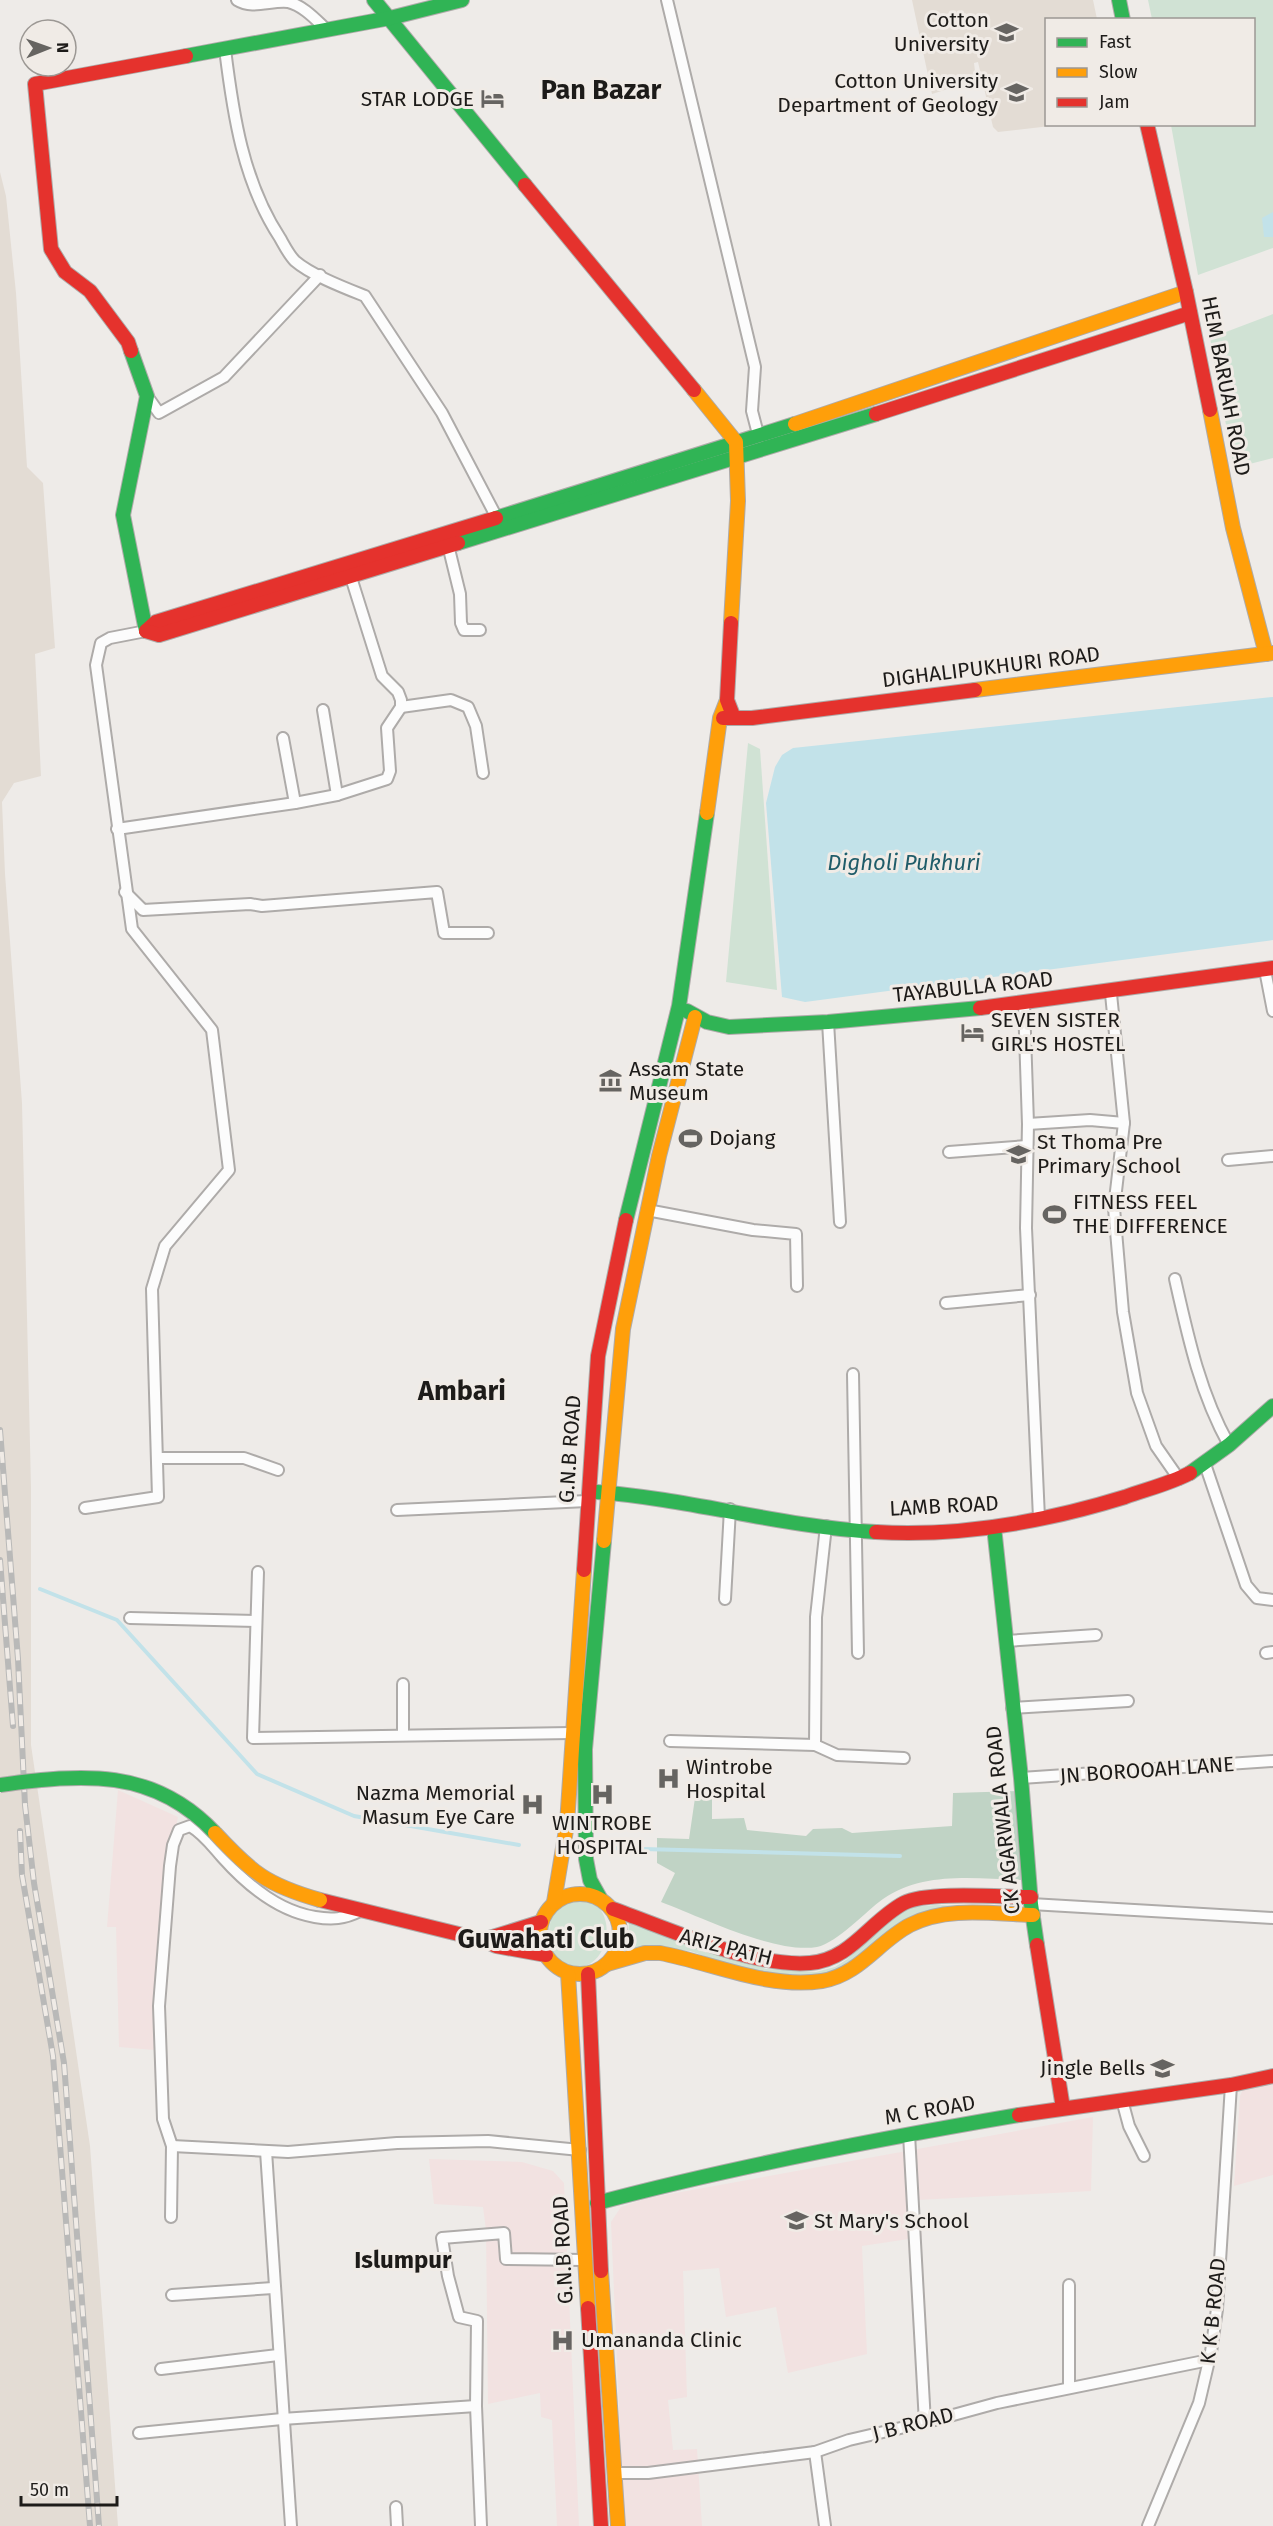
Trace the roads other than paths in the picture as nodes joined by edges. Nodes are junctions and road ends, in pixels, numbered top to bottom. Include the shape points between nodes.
1 (237, 0) edge
2 (374, 0) edge
3 (667, 0) edge
4 (1119, 0) edge
5 (455, 1) edge
6 (390, 18) junction
7 (1123, 18) edge
8 (327, 30) junction
9 (225, 49) junction
10 (1147, 126) edge
11 (320, 275) junction
12 (1185, 292) junction
13 (1190, 313) junction
14 (147, 396) junction
15 (758, 434) junction
16 (736, 442) junction
17 (736, 456) junction
18 (497, 518) junction
19 (448, 545) junction
20 (349, 570) junction
21 (480, 630) dead end
22 (146, 631) junction
23 (1270, 654) edge
24 (401, 707) junction
25 (323, 710) dead end
26 (727, 718) junction
27 (284, 738) dead end
28 (483, 773) dead end
29 (338, 795) junction
30 (295, 803) junction
31 (117, 829) junction
32 (125, 892) junction
33 (488, 933) dead end
34 (1269, 969) edge
35 (1111, 994) junction
36 (1024, 1005) junction
37 (679, 1006) junction
38 (1273, 1011) edge
39 (695, 1017) junction
40 (828, 1022) junction
41 (1124, 1123) junction
42 (1028, 1124) junction
43 (1027, 1146) junction
44 (949, 1152) dead end
45 (1273, 1156) edge
46 (1228, 1160) dead end
47 (647, 1210) junction
48 (840, 1222) dead end
49 (1175, 1279) dead end
50 (797, 1286) dead end
51 (1030, 1295) junction
52 (946, 1303) dead end
53 (853, 1374) dead end
54 (1273, 1406) edge
55 (1229, 1445) junction
56 (157, 1458) junction
57 (1205, 1464) junction
58 (278, 1470) dead end
59 (1179, 1479) junction
60 (609, 1492) junction
61 (588, 1496) junction
62 (85, 1508) dead end
63 (730, 1509) junction
64 (397, 1510) dead end
65 (1039, 1518) junction
66 (826, 1526) junction
67 (994, 1527) junction
68 (858, 1531) junction
69 (258, 1572) dead end
70 (725, 1599) dead end
71 (1273, 1600) edge
72 (130, 1618) dead end
73 (256, 1621) junction
74 (1096, 1635) dead end
75 (1006, 1641) junction
76 (858, 1653) dead end
77 (403, 1684) dead end
78 (1128, 1701) dead end
79 (1012, 1708) junction
80 (572, 1733) junction
81 (403, 1734) junction
82 (670, 1741) dead end
83 (815, 1745) junction
84 (904, 1758) dead end
85 (1273, 1761) edge
86 (1022, 1778) junction
87 (0, 1785) edge
88 (600, 1898) junction
89 (555, 1902) junction
90 (1032, 1905) junction
91 (613, 1909) junction
92 (360, 1911) junction
93 (1273, 1918) edge
94 (541, 1922) junction
95 (483, 1940) junction
96 (546, 1955) junction
97 (607, 1964) junction
98 (568, 1973) junction
99 (588, 1974) junction
100 (1273, 2076) edge
101 (1231, 2085) junction
102 (1122, 2100) junction
103 (1063, 2108) junction
104 (909, 2134) junction
105 (172, 2146) junction
106 (580, 2150) junction
107 (266, 2151) junction
108 (1144, 2156) dead end
109 (597, 2203) junction
110 (171, 2217) dead end
111 (584, 2260) junction
112 (1069, 2284) dead end
113 (273, 2288) junction
114 (172, 2295) dead end
115 (278, 2355) junction
116 (1209, 2360) junction
117 (161, 2369) dead end
118 (1069, 2387) junction
119 (476, 2406) junction
120 (282, 2419) junction
121 (925, 2422) junction
122 (139, 2433) dead end
123 (815, 2452) junction
124 (616, 2473) junction
125 (396, 2507) dead end
126 (291, 2526) edge
127 (397, 2526) edge
128 (482, 2526) edge
129 (601, 2526) edge
130 (618, 2526) edge
131 (825, 2526) edge
132 (1148, 2526) edge

1 - 8 street via 254,5 288,2
2 - 6 street
3 - 15 street via 755,367 752,411
4 - 7 street
5 - 6 street
6 - 8 street
6 - 16 street
8 - 9 street
9 - 11 street via 232,105 246,165 268,220 295,260
9 - 14 street via 35,84 51,249 65,272 90,291 128,342
10 - 12 street, HEM BARUAH ROAD
11 - 14 street via 224,377 159,413
11 - 18 street via 365,296 442,413
12 - 13 street, HEM BARUAH ROAD
12 - 15 street
13 - 17 street
13 - 23 street, HEM BARUAH ROAD via 1233,528
14 - 22 street via 123,515
15 - 16 street
16 - 17 street, G.N.B ROAD
16 - 18 street
17 - 19 street
17 - 26 street, G.N.B ROAD via 738,501
18 - 20 street
19 - 20 street
19 - 21 street via 460,594 461,623 464,630
20 - 22 street via 156,622
20 - 24 street via 382,676 398,692
22 - 31 street via 110,638 101,643 98,653 96,675
23 - 26 street, DIGHALIPUKHURI ROAD
24 - 28 street via 451,700 468,707 476,726
24 - 29 street via 387,728 387,779
25 - 29 street
26 - 37 street, G.N.B ROAD
27 - 30 street
29 - 30 street
30 - 31 street
31 - 32 street
32 - 33 street via 143,910 262,906 437,892 444,933
32 - 56 street via 132,929 212,1030 229,1170 165,1246 152,1289
34 - 35 street, TAYABULLA ROAD
34 - 38 street
35 - 36 street, TAYABULLA ROAD
35 - 41 street
36 - 40 street, TAYABULLA ROAD
36 - 42 street
37 - 39 street, TAYABULLA ROAD
37 - 61 street, G.N.B ROAD via 628,1206 598,1356
39 - 40 street, TAYABULLA ROAD via 729,1027
39 - 47 street, G.N.B ROAD
40 - 48 street
41 - 42 street via 1090,1120
41 - 59 street via 1114,1209 1123,1312 1137,1393 1156,1446
42 - 43 street
43 - 44 street
43 - 51 street
45 - 46 street
47 - 50 street via 796,1234
47 - 60 street, G.N.B ROAD via 623,1329
49 - 55 street via 1191,1350 1215,1419
51 - 52 street
51 - 65 street
53 - 68 street
54 - 55 street, LAMB ROAD
55 - 57 street, LAMB ROAD
56 - 58 street via 244,1458
56 - 62 street via 158,1497
57 - 59 street, LAMB ROAD
57 - 71 street via 1246,1585 1257,1598
59 - 65 street, LAMB ROAD via 1087,1510
60 - 61 street, LAMB ROAD
60 - 63 street, LAMB ROAD
60 - 88 street, G.N.B ROAD via 585,1749 586,1858 590,1880
61 - 64 street
61 - 80 street, G.N.B ROAD
63 - 66 street, LAMB ROAD
63 - 70 street
65 - 67 street, LAMB ROAD
66 - 68 street, LAMB ROAD
66 - 83 street via 816,1617
67 - 68 street, LAMB ROAD
67 - 75 street, CK AGARWALA ROAD
68 - 76 street
69 - 73 street
72 - 73 street
73 - 81 street via 253,1738
74 - 75 street
75 - 79 street, CK AGARWALA ROAD
77 - 81 street
78 - 79 street
79 - 86 street, CK AGARWALA ROAD
80 - 81 street
80 - 89 street, G.N.B ROAD via 564,1847
82 - 83 street
83 - 84 street via 837,1755
85 - 86 street, JN BOROOAH LANE
86 - 90 street, CK AGARWALA ROAD
87 - 92 street, bridge via 87,1775 148,1788 196,1815 260,1877 280,1888
88 - 89 street via 576,1893
88 - 91 street
89 - 94 street
90 - 91 street, ARIZ PATH via 916,1899 903,1903 841,1953 828,1960 802,1963 753,1956
90 - 93 street
90 - 97 street, ARIZ PATH via 930,1917 897,1933 850,1971 821,1982 751,1978 660,1953 645,1953
90 - 103 street, CK AGARWALA ROAD
91 - 97 street via 621,1934
92 - 95 street
92 - 105 street via 338,1919 299,1915 282,1908 230,1866 201,1833 190,1826 179,1830 170,1866 159,2006 163,2119
94 - 95 street
94 - 96 street via 539,1935
95 - 96 street
96 - 98 street
97 - 99 street
98 - 99 street
98 - 106 street, G.N.B ROAD
99 - 109 street, G.N.B ROAD
100 - 101 street, M C ROAD
101 - 102 street, M C ROAD
101 - 116 street, K K B ROAD via 1217,2309
102 - 103 street, M C ROAD
102 - 108 street
103 - 104 street, M C ROAD
104 - 109 street, M C ROAD via 664,2184
104 - 121 street
105 - 107 street
105 - 110 street
106 - 107 street via 489,2141
106 - 111 street, G.N.B ROAD
107 - 113 street
109 - 124 street, G.N.B ROAD
111 - 119 street via 506,2259 504,2233 442,2238 459,2317 477,2321
111 - 129 street, G.N.B ROAD
112 - 118 street
113 - 114 street
113 - 115 street
115 - 117 street
115 - 120 street
116 - 118 street, J B ROAD
116 - 132 street, K K B ROAD via 1196,2412
118 - 121 street, J B ROAD
119 - 120 street
119 - 128 street
120 - 122 street
120 - 126 street
121 - 123 street, J B ROAD
123 - 124 street, J B ROAD via 648,2473
123 - 131 street
124 - 130 street, G.N.B ROAD
125 - 127 street

